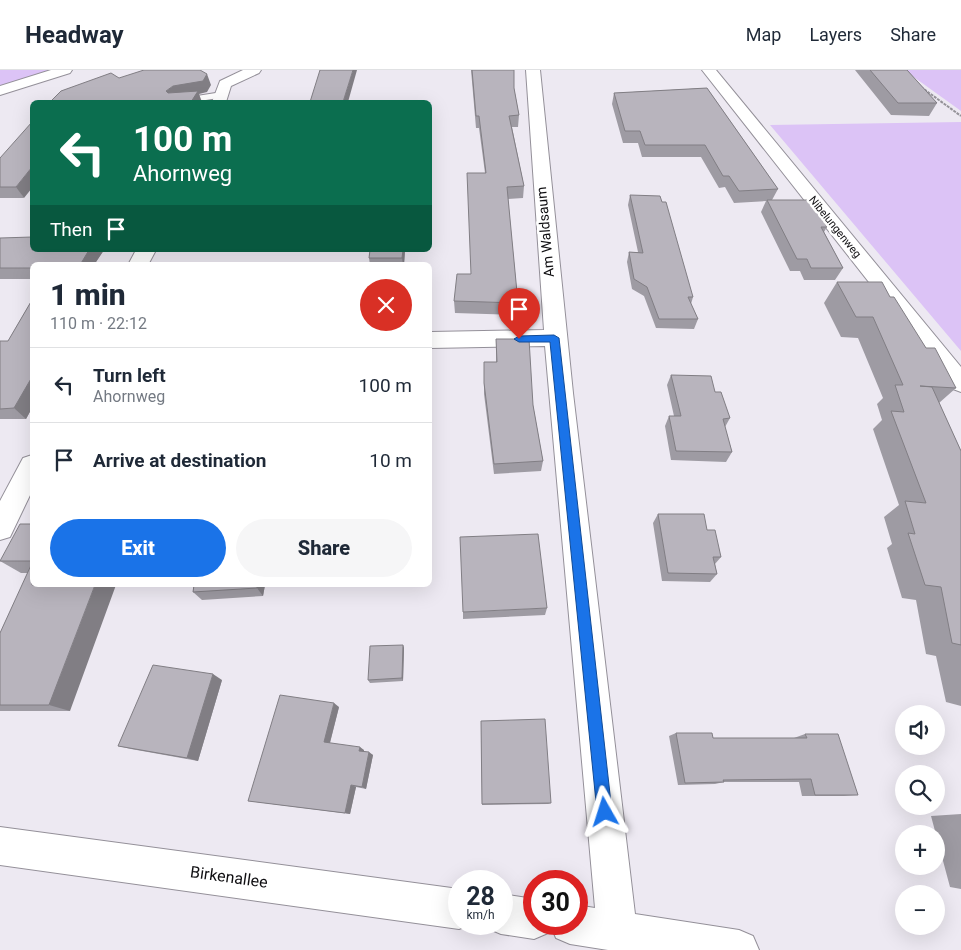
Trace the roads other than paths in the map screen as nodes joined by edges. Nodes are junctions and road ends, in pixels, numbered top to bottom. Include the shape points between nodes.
1 (65, 70) edge
2 (254, 70) edge
3 (533, 70) edge
4 (709, 70) edge
5 (0, 91) edge
6 (220, 99) edge
7 (206, 100) edge
8 (554, 338) junction
9 (432, 340) edge
10 (961, 383) edge
11 (30, 470) edge
12 (0, 528) edge
13 (0, 846) edge
14 (448, 907) edge
15 (588, 926) edge
16 (617, 930) junction
17 (739, 950) edge

1 - 5 street
2 - 6 street via 226,84
3 - 8 street, Am Waldsaum
4 - 10 street, Nibelungenweg
6 - 7 lane
8 - 9 street
8 - 16 street, Am Waldsaum
11 - 12 street
13 - 14 street, Birkenallee
15 - 16 street
16 - 17 street

